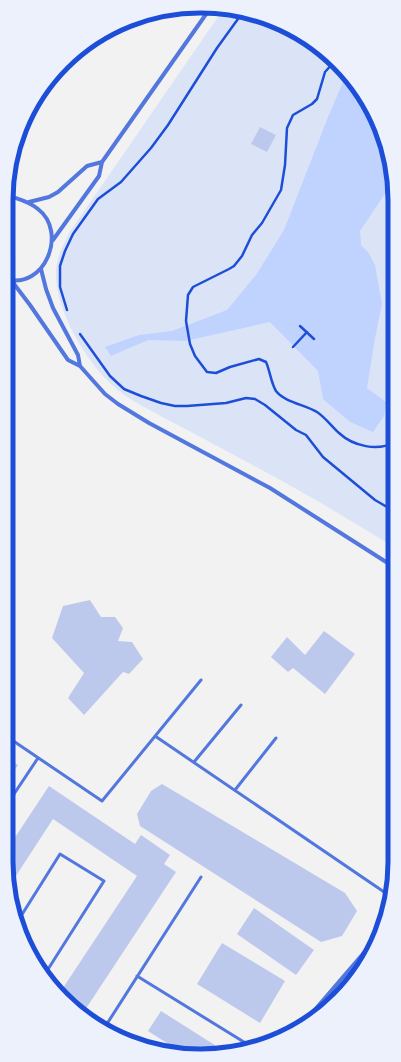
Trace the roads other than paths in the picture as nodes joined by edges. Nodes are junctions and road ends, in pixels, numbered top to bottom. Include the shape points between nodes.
1 (207, 13) edge
2 (102, 162) junction
3 (13, 198) edge
4 (29, 202) junction
5 (52, 240) junction
6 (41, 269) junction
7 (13, 280) edge
8 (13, 287) edge
9 (80, 366) junction
10 (388, 563) edge
11 (201, 680) dead end
12 (241, 704) dead end
13 (155, 736) junction
14 (276, 738) dead end
15 (13, 741) edge
16 (38, 758) junction
17 (194, 762) junction
18 (235, 790) junction
19 (13, 796) edge
20 (201, 876) dead end
21 (385, 893) edge
22 (21, 916) edge
23 (364, 952) edge
24 (353, 966) joint
25 (48, 970) edge
26 (137, 976) junction
27 (315, 1010) edge
28 (106, 1024) edge
29 (246, 1043) edge

1 - 2 street
2 - 4 street via 87,166 49,197
2 - 5 street via 99,176
3 - 4 street
4 - 5 street via 46,218 51,228
5 - 6 street via 47,260
6 - 7 street via 22,280
6 - 9 street via 53,308 78,355
8 - 9 street via 68,360
9 - 10 street via 105,394 127,410 270,488
11 - 13 lane
12 - 17 lane
13 - 16 lane via 102,801
13 - 17 lane
14 - 18 lane
15 - 16 lane
16 - 19 lane
17 - 18 lane
18 - 21 lane
20 - 26 lane
22 - 25 lane via 60,854 104,881
23 - 24 street
24 - 27 street
26 - 28 lane
26 - 29 lane

